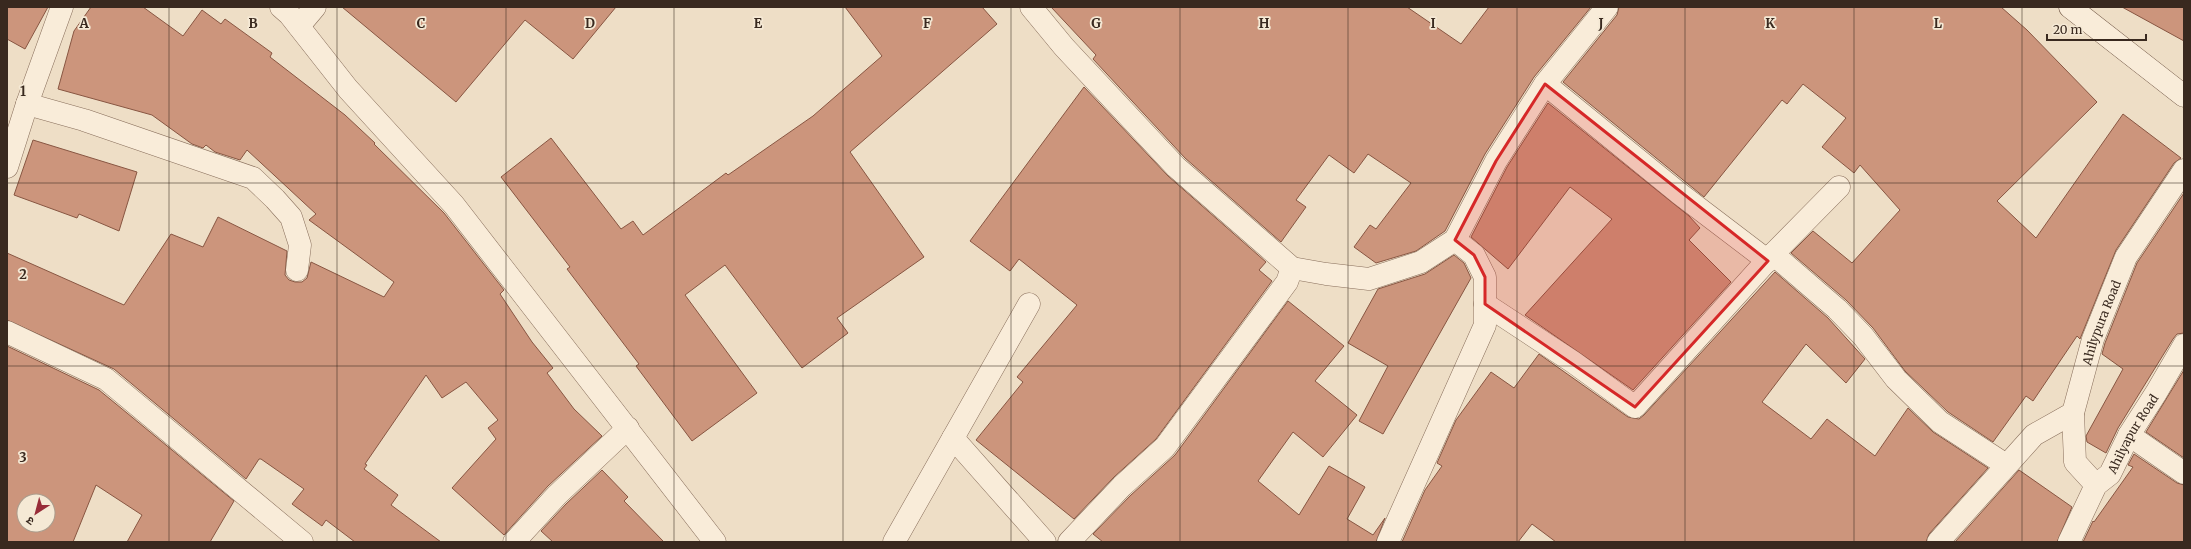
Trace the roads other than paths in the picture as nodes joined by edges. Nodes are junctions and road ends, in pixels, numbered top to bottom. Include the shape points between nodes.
1 (62, 7) edge
2 (281, 7) edge
3 (315, 7) edge
4 (1031, 7) edge
5 (1607, 7) edge
6 (2070, 7) edge
7 (299, 26) junction
8 (1546, 84) junction
9 (2184, 96) edge
10 (27, 104) junction
11 (7, 167) edge
12 (2184, 170) edge
13 (1839, 187) dead end
14 (1456, 240) junction
15 (1770, 258) junction
16 (1292, 268) junction
17 (297, 270) dead end
18 (1029, 304) dead end
19 (1485, 304) junction
20 (7, 332) edge
21 (2184, 345) edge
22 (2073, 413) junction
23 (628, 428) junction
24 (2129, 434) junction
25 (953, 438) junction
26 (2006, 465) junction
27 (2184, 473) edge
28 (2096, 485) junction
29 (302, 542) edge
30 (514, 542) edge
31 (715, 542) edge
32 (894, 542) edge
33 (1044, 542) edge
34 (1069, 542) edge
35 (1388, 542) edge
36 (1938, 542) edge
37 (2069, 542) edge

1 - 10 street
2 - 7 street
3 - 7 street
4 - 16 street via 1064,47 1176,167
5 - 8 street
6 - 9 street
7 - 23 street via 348,89 454,205
8 - 14 street via 1496,161
8 - 15 street via 1663,180
10 - 11 street
10 - 17 street via 84,120 253,178 291,217 300,245
12 - 22 street, Ahilypura Road via 2126,257 2093,339
13 - 15 street
14 - 16 street via 1421,262 1369,279
14 - 19 street via 1474,255 1485,277
15 - 19 street via 1635,407 1573,362
15 - 26 street via 1812,285 1837,309 1863,336 1896,378 1940,422
16 - 34 street via 1287,282 1165,447 1122,486
18 - 25 street
19 - 35 street via 1486,325
20 - 29 street via 106,379
21 - 24 street, Ahilyapur Road
22 - 26 street via 2034,435
22 - 28 street, Ahilypura Road via 2075,462
23 - 30 street via 558,495
23 - 31 street
24 - 27 street
24 - 28 street, Ahilyapur Road via 2110,474
25 - 32 street
25 - 33 street
26 - 36 street
28 - 37 street, Ahilyapur Road

